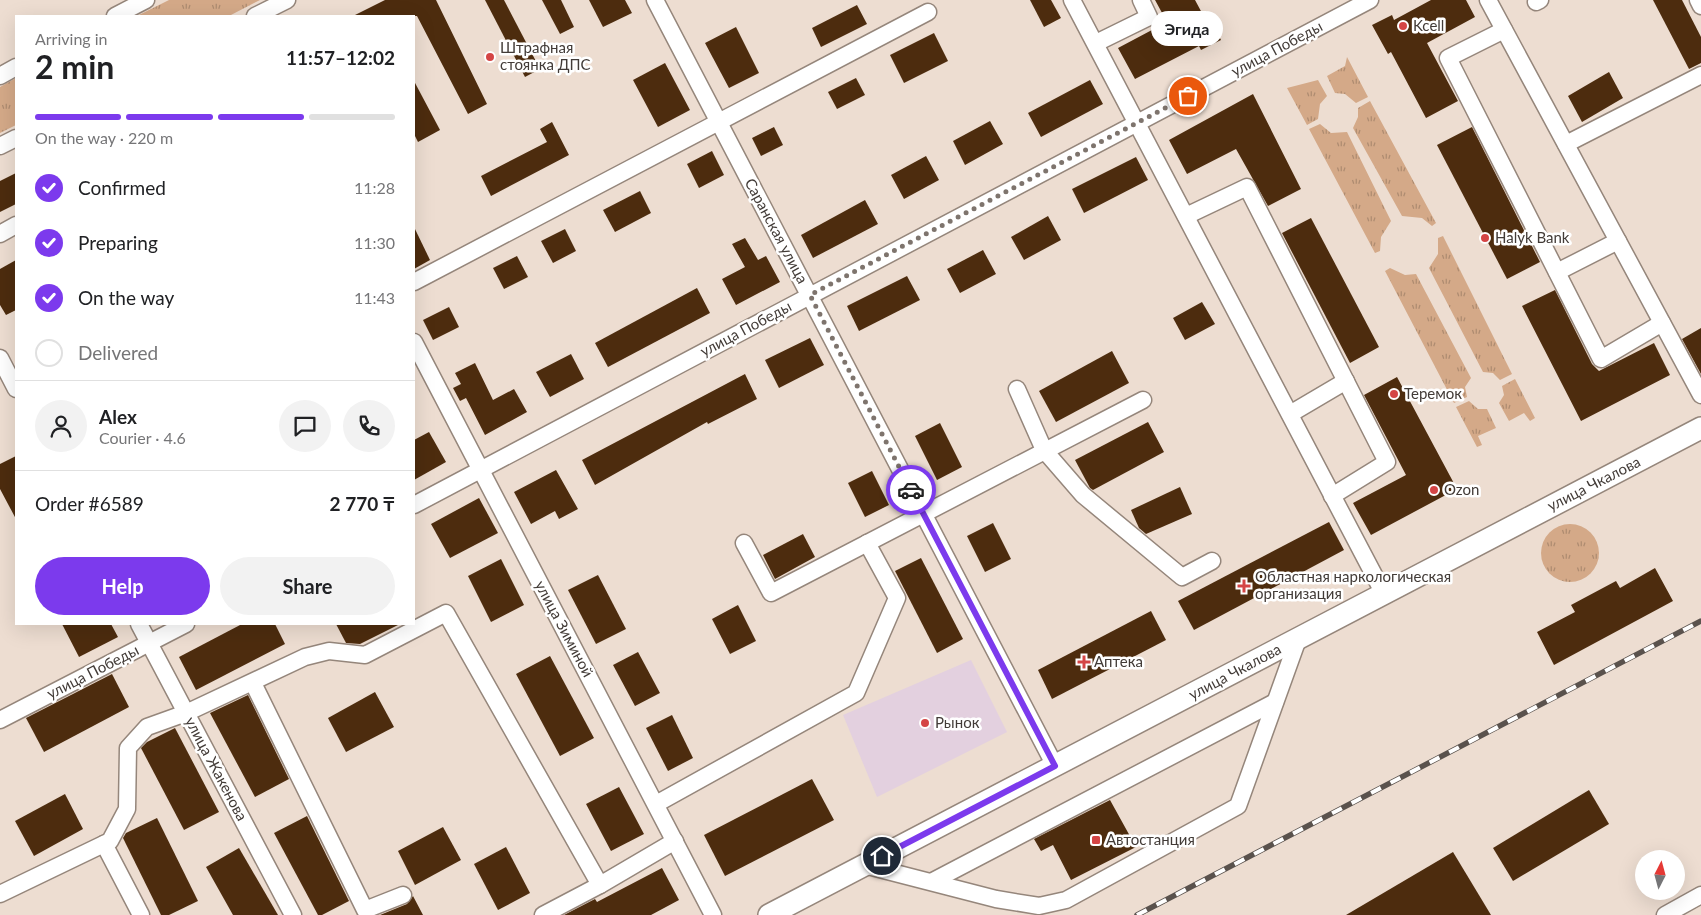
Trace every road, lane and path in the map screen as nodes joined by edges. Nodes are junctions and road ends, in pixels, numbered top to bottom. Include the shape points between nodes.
1 (146, 0) edge
2 (287, 0) edge
3 (655, 0) edge
4 (1072, 0) edge
5 (1140, 0) edge
6 (1370, 0) edge
7 (1488, 0) edge
8 (1698, 0) edge
9 (1701, 6) edge
10 (928, 12) dead end
11 (117, 15) edge
12 (257, 15) edge
13 (1504, 30) junction
14 (1096, 43) junction
15 (15, 68) edge
16 (1701, 75) edge
17 (0, 76) edge
18 (718, 121) junction
19 (1138, 122) junction
20 (15, 138) edge
21 (1566, 144) junction
22 (0, 146) edge
23 (1186, 216) junction
24 (15, 226) edge
25 (0, 234) edge
26 (1618, 242) junction
27 (1557, 272) junction
28 (415, 281) edge
29 (810, 295) junction
30 (1662, 323) junction
31 (415, 344) edge
32 (0, 358) edge
33 (1346, 381) junction
34 (15, 387) edge
35 (1017, 389) dead end
36 (1701, 395) edge
37 (1143, 400) dead end
38 (1290, 414) junction
39 (1701, 428) edge
40 (1044, 450) junction
41 (480, 469) junction
42 (1332, 496) junction
43 (415, 504) edge
44 (923, 513) junction
45 (744, 543) dead end
46 (867, 543) junction
47 (1212, 561) dead end
48 (1384, 594) junction
49 (139, 625) edge
50 (184, 625) edge
51 (1298, 639) junction
52 (148, 643) junction
53 (253, 683) junction
54 (1276, 702) junction
55 (186, 713) junction
56 (0, 720) edge
57 (1055, 766) junction
58 (656, 804) junction
59 (675, 841) junction
60 (104, 844) junction
61 (864, 865) junction
62 (934, 881) junction
63 (600, 885) junction
64 (0, 894) edge
65 (402, 894) dead end
66 (1701, 895) edge
67 (367, 913) edge
68 (141, 915) edge
69 (293, 915) edge
70 (543, 915) edge
71 (713, 915) edge
72 (768, 915) edge
73 (1665, 915) edge

1 - 11 street
2 - 12 street
3 - 18 street, Саранская улица
4 - 14 street
5 - 14 street via 1149,17
6 - 19 street, улица Победы
7 - 13 street
8 - 9 street
10 - 18 street
13 - 21 street
13 - 27 street via 1448,58
14 - 19 street
15 - 17 street
16 - 21 street
18 - 28 street
18 - 29 street, Саранская улица
19 - 23 street
19 - 29 street, улица Победы
20 - 22 street
21 - 26 street
23 - 33 street via 1247,187
23 - 38 street
24 - 25 street
26 - 27 street
26 - 30 street
27 - 30 street via 1601,359
29 - 41 street, улица Победы
29 - 44 street, Саранская улица
30 - 36 street
31 - 41 street, улица Зиминой
32 - 34 street
33 - 38 street
33 - 42 street via 1388,462
35 - 40 street
37 - 40 street
38 - 42 street
39 - 48 main road, улица Чкалова
40 - 44 street
40 - 47 street via 1083,495 1182,577
41 - 43 street, улица Победы
41 - 58 street, улица Зиминой
42 - 48 street
44 - 46 street
44 - 57 street, Саранская улица
45 - 46 street via 771,593
46 - 58 street via 896,598 856,694
48 - 51 main road, улица Чкалова
49 - 52 street, улица Жакенова
50 - 52 street, улица Победы
51 - 54 street
51 - 57 main road, улица Чкалова
52 - 55 street, улица Жакенова
52 - 56 street, улица Победы
53 - 55 street
53 - 63 street via 305,657 329,651 364,655 446,613
53 - 67 street
54 - 62 street
54 - 62 street via 1238,806 1066,900 1038,906 996,899
55 - 60 street via 147,727 128,748 127,809 110,841
55 - 69 street, улица Жакенова
57 - 61 main road, улица Чкалова
58 - 59 street, улица Зиминой
59 - 63 street
59 - 71 street, улица Зиминой
60 - 64 street
60 - 68 street
61 - 62 street
61 - 72 main road, улица Чкалова
63 - 70 street
65 - 67 street
66 - 73 street

